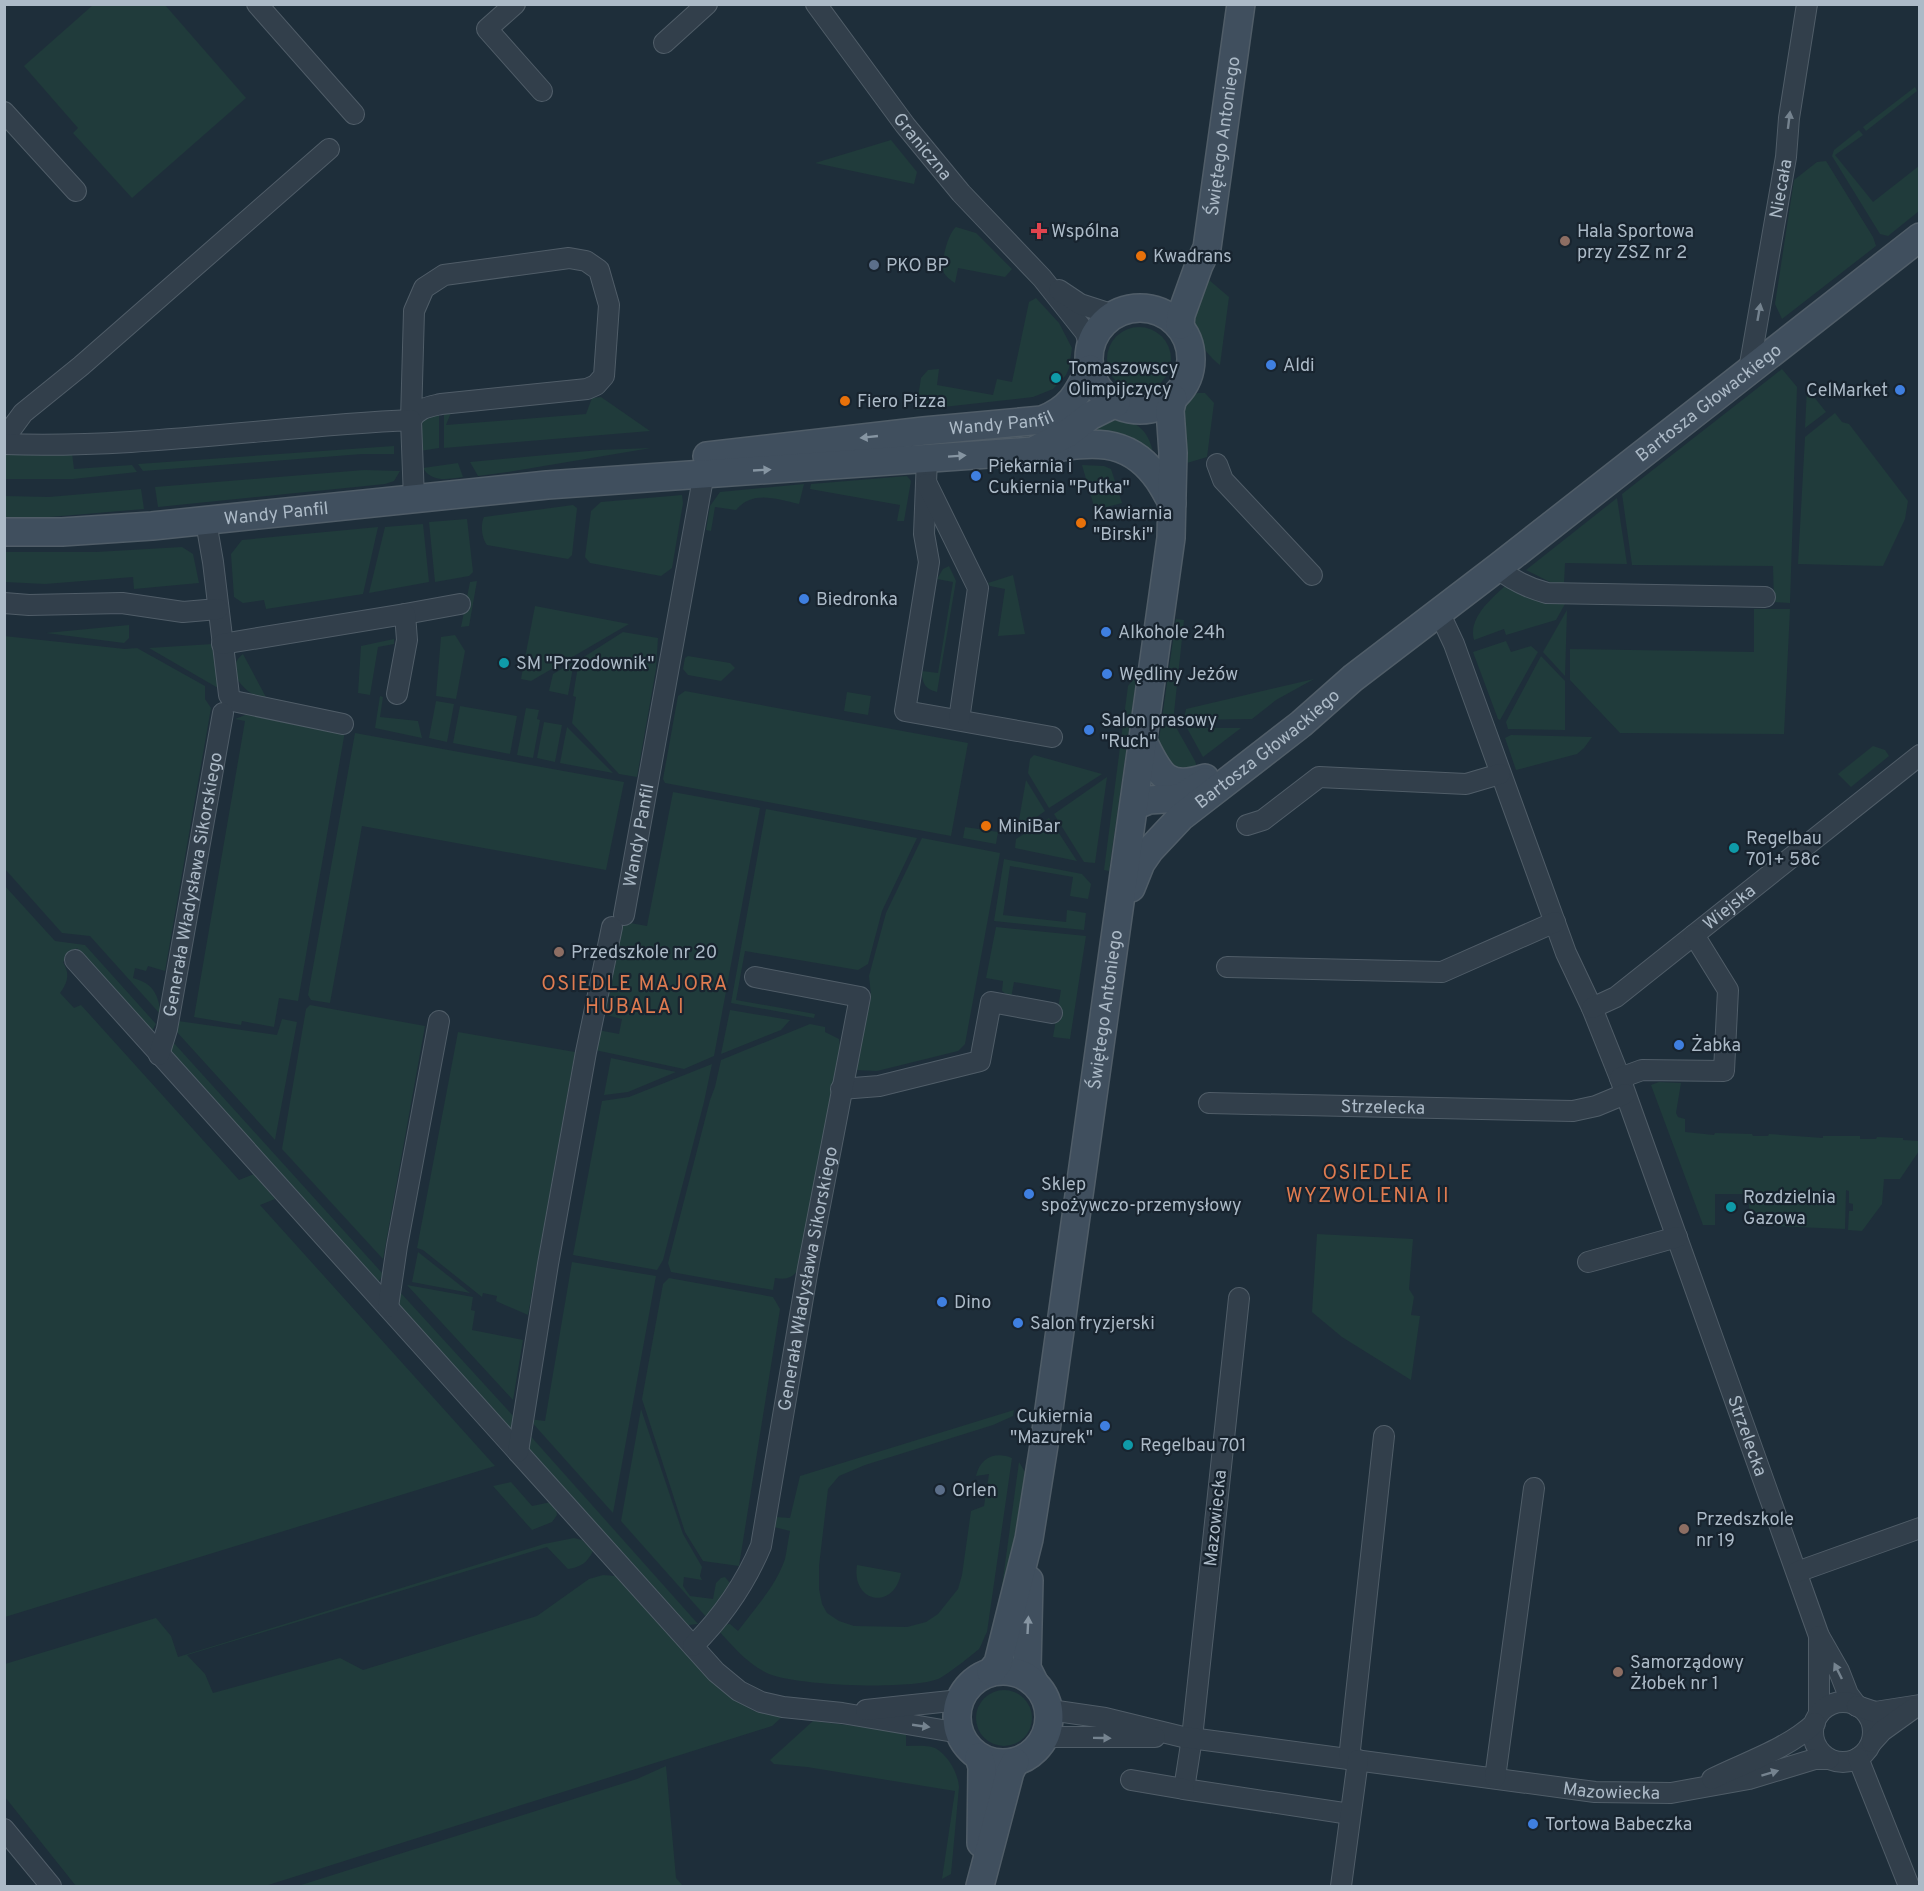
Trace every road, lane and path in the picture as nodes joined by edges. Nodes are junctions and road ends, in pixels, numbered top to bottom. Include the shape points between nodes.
1 (257, 4) edge
2 (515, 4) edge
3 (707, 4) edge
4 (816, 4) edge
5 (1241, 4) edge
6 (1807, 4) edge
7 (664, 43) dead end
8 (542, 91) dead end
9 (4, 112) edge
10 (354, 114) dead end
11 (329, 149) dead end
12 (76, 191) dead end
13 (1920, 237) edge
14 (1199, 265) junction
15 (1042, 278) junction
16 (1145, 308) junction
17 (1114, 315) junction
18 (1180, 325) junction
19 (1091, 358) junction
20 (1749, 370) junction
21 (1173, 398) junction
22 (1123, 407) junction
23 (411, 420) junction
24 (4, 439) edge
25 (4, 444) edge
26 (1033, 452) junction
27 (915, 453) junction
28 (1217, 464) dead end
29 (705, 465) junction
30 (1172, 491) junction
31 (414, 500) junction
32 (206, 522) junction
33 (4, 532) edge
34 (1497, 568) junction
35 (1312, 575) dead end
36 (1765, 597) dead end
37 (4, 603) edge
38 (460, 603) dead end
39 (218, 609) junction
40 (1439, 612) junction
41 (405, 614) junction
42 (222, 644) junction
43 (1353, 678) junction
44 (397, 694) dead end
45 (223, 713) dead end
46 (959, 720) junction
47 (343, 724) dead end
48 (1052, 737) dead end
49 (1143, 741) junction
50 (1920, 755) edge
51 (1500, 774) junction
52 (1212, 776) junction
53 (1134, 806) junction
54 (1181, 817) junction
55 (1246, 825) dead end
56 (1119, 908) junction
57 (1555, 922) junction
58 (1694, 935) junction
59 (75, 960) dead end
60 (1227, 967) dead end
61 (754, 977) dead end
62 (1592, 1008) junction
63 (1052, 1013) dead end
64 (439, 1021) dead end
65 (159, 1055) junction
66 (1622, 1086) junction
67 (841, 1089) junction
68 (1209, 1103) dead end
69 (1677, 1237) junction
70 (1588, 1262) dead end
71 (1239, 1298) dead end
72 (388, 1307) junction
73 (1384, 1436) dead end
74 (518, 1452) junction
75 (1534, 1488) dead end
76 (1920, 1528) edge
77 (1029, 1539) junction
78 (1797, 1572) junction
79 (1819, 1636) junction
80 (693, 1646) junction
81 (991, 1672) junction
82 (1034, 1682) junction
83 (960, 1700) junction
84 (1857, 1706) junction
85 (1918, 1706) edge
86 (1050, 1710) junction
87 (842, 1713) junction
88 (1817, 1718) junction
89 (960, 1733) junction
90 (1188, 1737) junction
91 (1044, 1740) junction
92 (1872, 1742) junction
93 (979, 1757) junction
94 (1858, 1758) junction
95 (1354, 1759) junction
96 (1829, 1759) junction
97 (1015, 1762) junction
98 (1495, 1778) junction
99 (1131, 1780) dead end
100 (1692, 1788) junction
101 (1184, 1789) junction
102 (1350, 1814) junction
103 (4, 1829) edge
104 (980, 1886) edge
105 (51, 1887) edge
106 (1341, 1887) edge
107 (1909, 1887) edge

1 - 10 street
2 - 8 street via 487,29
3 - 7 street
4 - 15 street, Graniczna via 961,193
5 - 14 street, Świętego Antoniego via 1213,215 1207,248
20 -> 6 street, Niecała via 1786,157
9 - 12 street
11 - 24 street via 23,413
13 - 20 street, Bartosza Głowackiego
14 - 16 street, Świętego Antoniego via 1159,302
14 - 18 street, Świętego Antoniego
15 - 17 street, Graniczna via 1080,304
15 - 19 street, Graniczna via 1085,332
16 - 17 street via 1134,307
16 - 18 street via 1156,309
17 - 19 street via 1099,331
18 - 21 street via 1191,362 1185,383
19 - 22 street via 1099,388
19 - 27 street, Wandy Panfil via 1073,400 1057,414
20 - 34 street, Bartosza Głowackiego
21 - 22 street via 1154,409
21 - 30 street, Świętego Antoniego
22 - 26 street, Wandy Panfil via 1090,416
22 - 30 street, Świętego Antoniego via 1146,422 1158,436
23 - 23 street via 414,311 424,288 444,275 569,258 586,261 598,270 609,305 604,376 596,385 441,404 422,408
23 - 25 street via 122,442
23 - 31 street
27 -> 26 street, Wandy Panfil
26 - 30 street via 1098,442 1114,446 1141,461
27 - 29 street, Wandy Panfil
27 - 46 street via 978,588
27 - 46 street via 929,562 904,711
28 - 35 street via 1223,480
29 - 31 street, Wandy Panfil
29 - 74 street, Wandy Panfil via 618,921 586,1052
30 - 49 street, Świętego Antoniego via 1171,538
31 - 32 street, Wandy Panfil
32 - 33 street, Wandy Panfil
32 - 39 street
34 - 36 street via 1526,587 1547,593
34 - 40 street, Bartosza Głowackiego
37 - 39 street via 122,603 183,612
38 - 41 street
39 - 42 street
40 - 43 street, Bartosza Głowackiego
40 - 51 street, Strzelecka
41 - 42 street
41 - 44 street via 407,640
42 - 47 street via 233,701
43 - 52 street, Bartosza Głowackiego via 1281,722
43 - 54 street, Bartosza Głowackiego via 1301,724
45 - 65 street, Generała Władysława Sikorskiego via 167,1029
46 - 48 street
49 - 52 street via 1160,774 1175,782 1190,783
49 - 53 street, Świętego Antoniego
50 - 58 street, Wiejska
51 - 55 street via 1466,784 1318,777 1263,820
51 - 57 street, Strzelecka
52 - 53 street, Bartosza Głowackiego via 1180,798 1149,800
53 - 54 street, Bartosza Głowackiego via 1154,822
53 - 56 street, Świętego Antoniego
54 - 56 street, Bartosza Głowackiego via 1150,849
56 - 77 street, Świętego Antoniego
57 - 60 street via 1442,972
57 - 62 street, Strzelecka
58 - 62 street, Wiejska via 1616,997
58 - 66 street via 1728,990 1724,1071 1642,1070
59 - 65 street, Generała Władysława Sikorskiego
61 - 67 street, Generała Władysława Sikorskiego via 860,997
62 - 66 street, Strzelecka
63 - 67 street via 992,1002 980,1061 879,1086
64 - 72 street
65 - 72 street, Generała Władysława Sikorskiego
66 - 68 street, Strzelecka via 1596,1106 1573,1111
66 - 69 street, Strzelecka
67 - 80 street, Generała Władysława Sikorskiego via 761,1546 744,1582
69 - 70 street
69 - 78 street, Strzelecka
71 - 90 street, Mazowiecka
72 - 74 street, Generała Władysława Sikorskiego
73 - 95 street
74 - 80 street, Generała Władysława Sikorskiego
75 - 98 street
76 - 78 street
77 - 81 street, Świętego Antoniego via 998,1663
82 -> 77 street, Świętego Antoniego via 1027,1668
78 - 79 street, Strzelecka
84 -> 79 street, Strzelecka
79 - 88 street, Strzelecka
80 - 87 street, Generała Władysława Sikorskiego via 739,1691 761,1702
81 - 82 street via 1008,1670
81 - 83 street via 972,1683
82 - 86 street
83 - 87 street, Generała Władysława Sikorskiego
83 - 89 street via 956,1715
84 - 85 street via 1875,1712
84 - 88 street via 1837,1703
84 - 92 street via 1871,1721
85 - 92 street
86 - 90 street, Mazowiecka
86 - 91 street
87 -> 89 street, Generała Władysława Sikorskiego
88 - 96 street via 1815,1744
88 - 100 street, Mazowiecka via 1786,1743
89 - 93 street
91 -> 90 street, Mazowiecka
90 - 95 street, Mazowiecka
90 - 101 street, Mazowiecka
91 - 97 street via 1032,1753
92 - 94 street
93 - 97 street via 995,1763
93 - 104 street
94 - 96 street via 1850,1762
94 - 107 street
95 - 98 street, Mazowiecka
95 - 102 street
100 -> 96 street, Mazowiecka
97 - 104 street
98 - 100 street, Mazowiecka via 1595,1792 1671,1793
99 - 101 street
101 - 102 street
102 - 106 street
103 - 105 street

